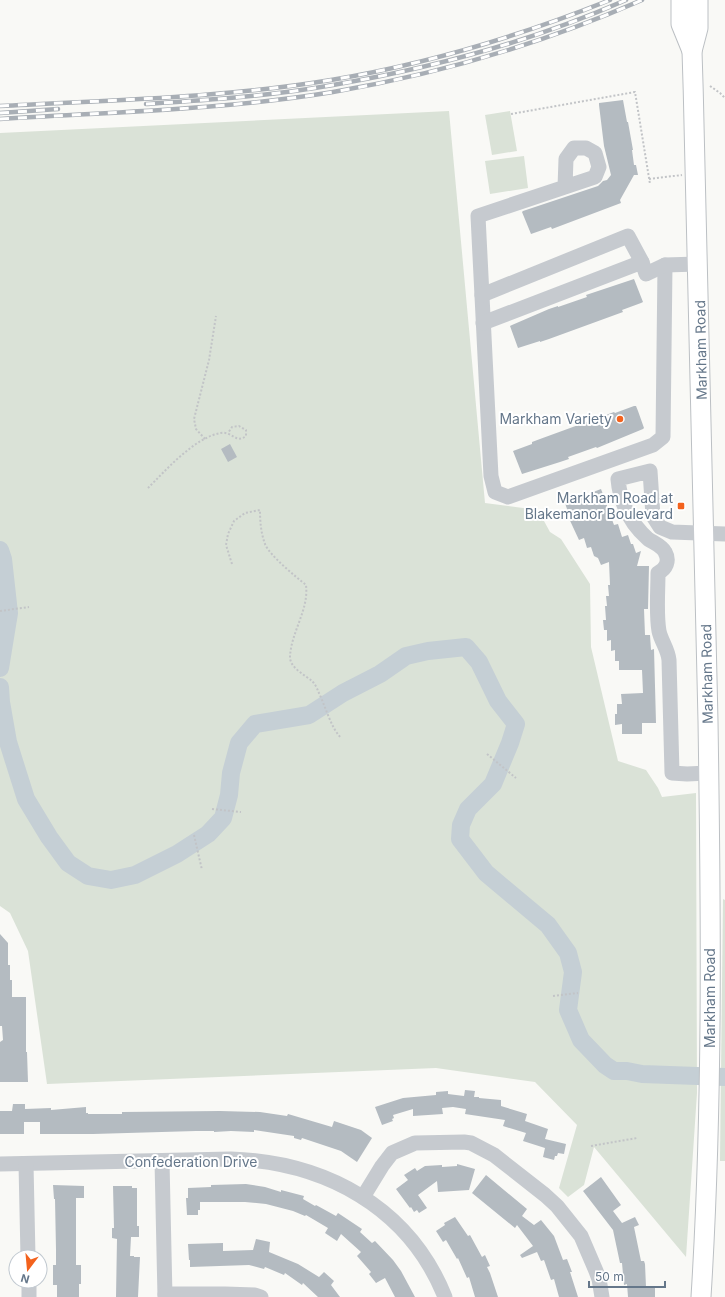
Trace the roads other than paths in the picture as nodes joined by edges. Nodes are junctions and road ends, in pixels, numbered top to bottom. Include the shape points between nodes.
1 (681, 0) edge
2 (698, 0) edge
3 (692, 51) junction
4 (565, 187) dead end
5 (642, 262) junction
6 (698, 264) junction
7 (665, 265) junction
8 (482, 295) junction
9 (483, 323) junction
10 (641, 449) junction
11 (650, 471) junction
12 (705, 534) junction
13 (725, 534) edge
14 (708, 773) junction
15 (162, 1161) junction
16 (0, 1164) edge
17 (26, 1164) junction
18 (363, 1197) junction
19 (28, 1249) edge
20 (165, 1295) edge
21 (261, 1297) edge
22 (445, 1297) edge
23 (602, 1297) edge
24 (701, 1297) edge

1 - 3 main road, Markham Road via 681,24
2 - 3 main road, Markham Road via 698,28
3 - 6 main road, Markham Road
4 - 8 street via 478,216
5 - 7 street via 646,274
5 - 8 street via 628,236
5 - 9 street
6 - 7 street
6 - 12 main road, Markham Road
7 - 10 street via 663,437 653,445
8 - 9 street
9 - 10 street via 491,476 495,492 508,497
10 - 11 street
11 - 12 street via 653,516 660,528 672,532
11 - 14 street via 618,479 621,498 631,519 646,537 664,550 667,556 666,566 658,573 658,624 669,660 672,773
12 - 13 street
12 - 14 main road, Markham Road
14 - 24 main road, Markham Road via 710,1062
15 - 17 street, Confederation Drive
15 - 18 street, Confederation Drive via 251,1160 293,1166 332,1181
15 - 20 street
16 - 17 street, Confederation Drive
17 - 19 street
18 - 22 street, Confederation Drive via 388,1216 411,1239 434,1273
18 - 23 street via 392,1153 415,1143 472,1144 494,1155 558,1206 581,1236 596,1271
20 - 21 street via 225,1294

